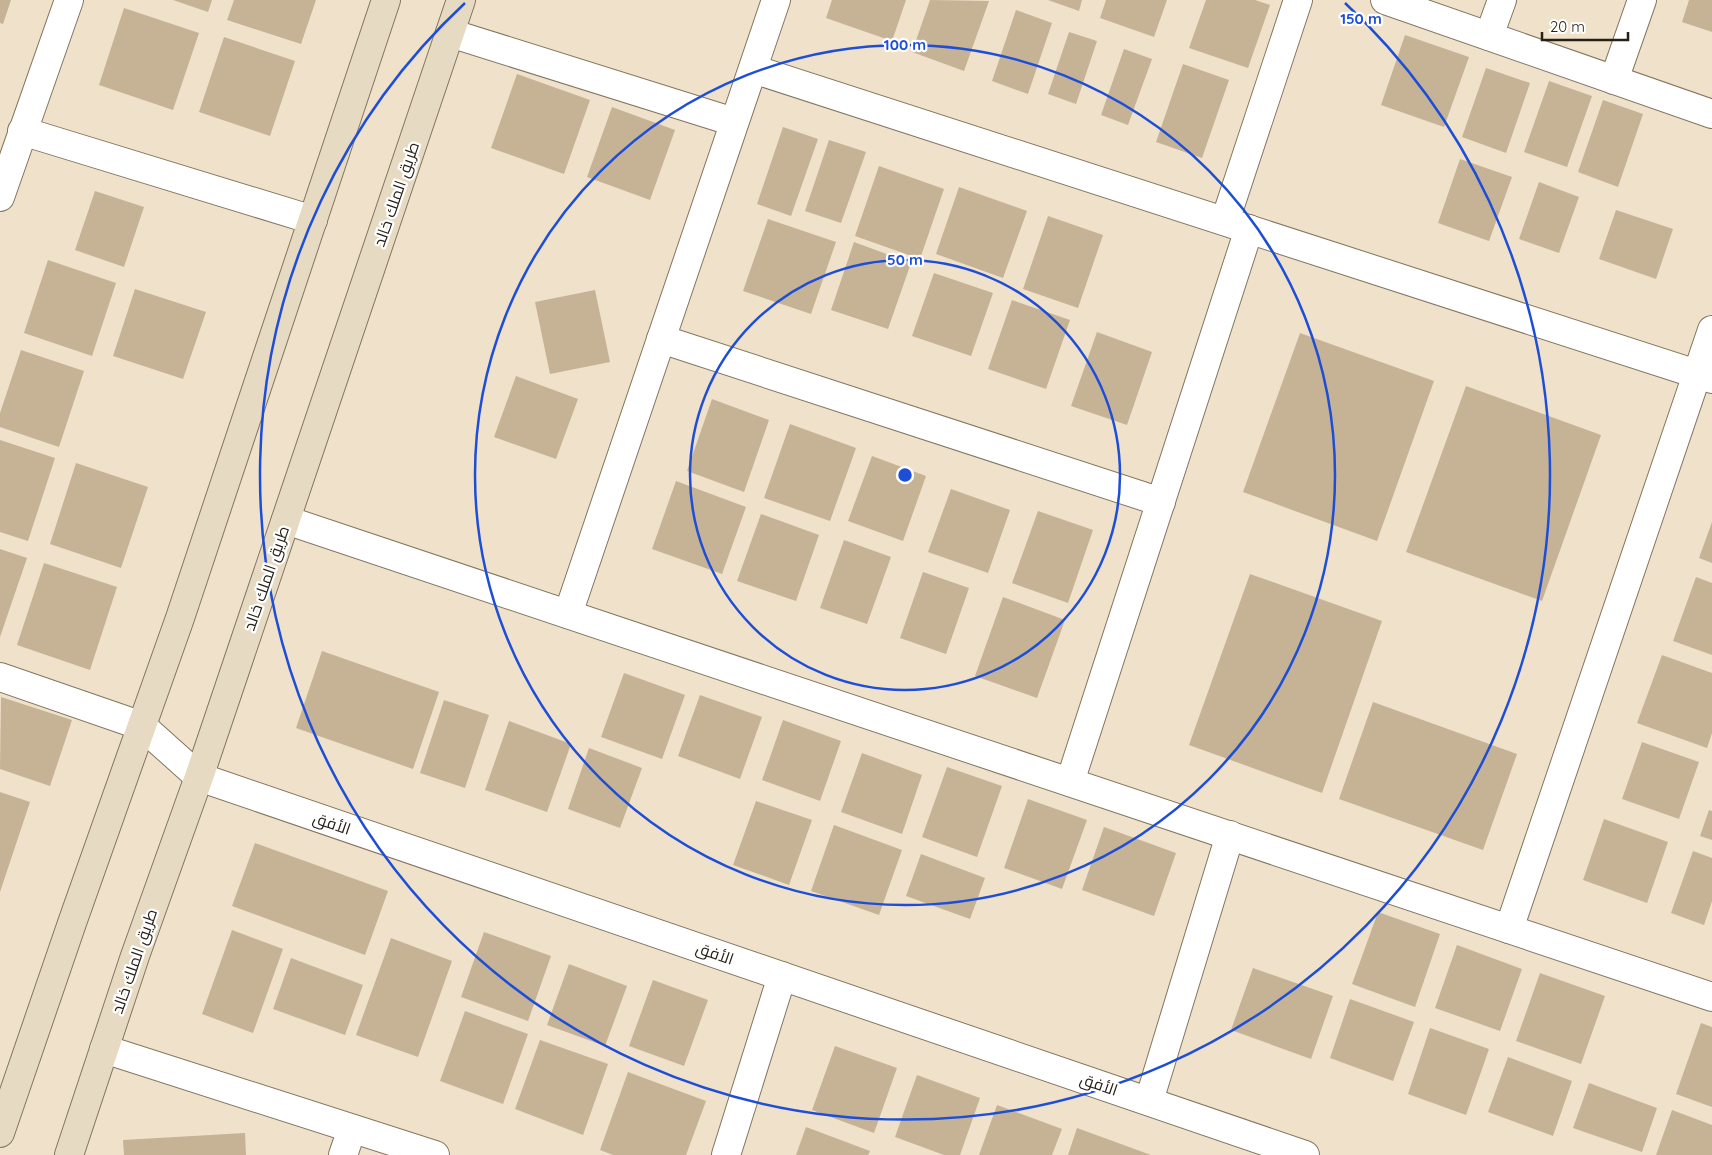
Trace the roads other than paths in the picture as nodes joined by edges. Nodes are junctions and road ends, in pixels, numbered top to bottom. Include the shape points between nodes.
1 (69, 0) edge
2 (386, 0) edge
3 (461, 0) edge
4 (776, 0) edge
5 (1298, 0) edge
6 (1385, 0) edge
7 (1502, 0) edge
8 (1642, 0) edge
9 (450, 33) junction
10 (1489, 36) junction
11 (753, 69) junction
12 (1614, 80) junction
13 (1712, 114) edge
14 (734, 122) junction
15 (22, 131) junction
16 (0, 197) edge
17 (313, 220) junction
18 (1237, 225) junction
19 (1712, 330) edge
20 (661, 339) junction
21 (1705, 376) edge
22 (1161, 502) junction
23 (286, 520) junction
24 (568, 614) junction
25 (0, 677) edge
26 (142, 726) junction
27 (199, 777) junction
28 (1070, 782) junction
29 (1230, 836) junction
30 (1509, 929) junction
31 (782, 976) junction
32 (1712, 997) edge
33 (104, 1049) junction
34 (1149, 1102) junction
35 (352, 1128) junction
36 (0, 1133) edge
37 (1260, 1148) edge
38 (69, 1155) edge
39 (343, 1155) edge
40 (435, 1155) edge
41 (726, 1155) edge
42 (1305, 1155) edge

1 - 15 street
2 - 17 main road
3 - 9 main road, طريق الملك خالد
4 - 11 street
5 - 18 street
6 - 10 street
7 - 10 street
8 - 12 street
9 - 14 street
9 - 23 main road, طريق الملك خالد
10 - 12 street
11 - 14 street
11 - 18 street
12 - 13 street
14 - 20 street
15 - 16 street
15 - 17 street
17 - 26 main road
18 - 21 street
18 - 22 street
19 - 21 street
20 - 22 street
20 - 24 street
21 - 30 street
22 - 28 street
23 - 24 street
23 - 27 main road, طريق الملك خالد
24 - 28 street
25 - 26 street
26 - 27 street, الأفق
26 - 36 main road
27 - 31 street, الأفق
27 - 33 main road, طريق الملك خالد
28 - 29 street
29 - 30 street
29 - 34 street
30 - 32 street
31 - 34 street, الأفق
31 - 41 street
33 - 35 street
33 - 38 main road, طريق الملك خالد
34 - 37 street, الأفق
35 - 39 street
35 - 40 street
37 - 42 street, الأفق

